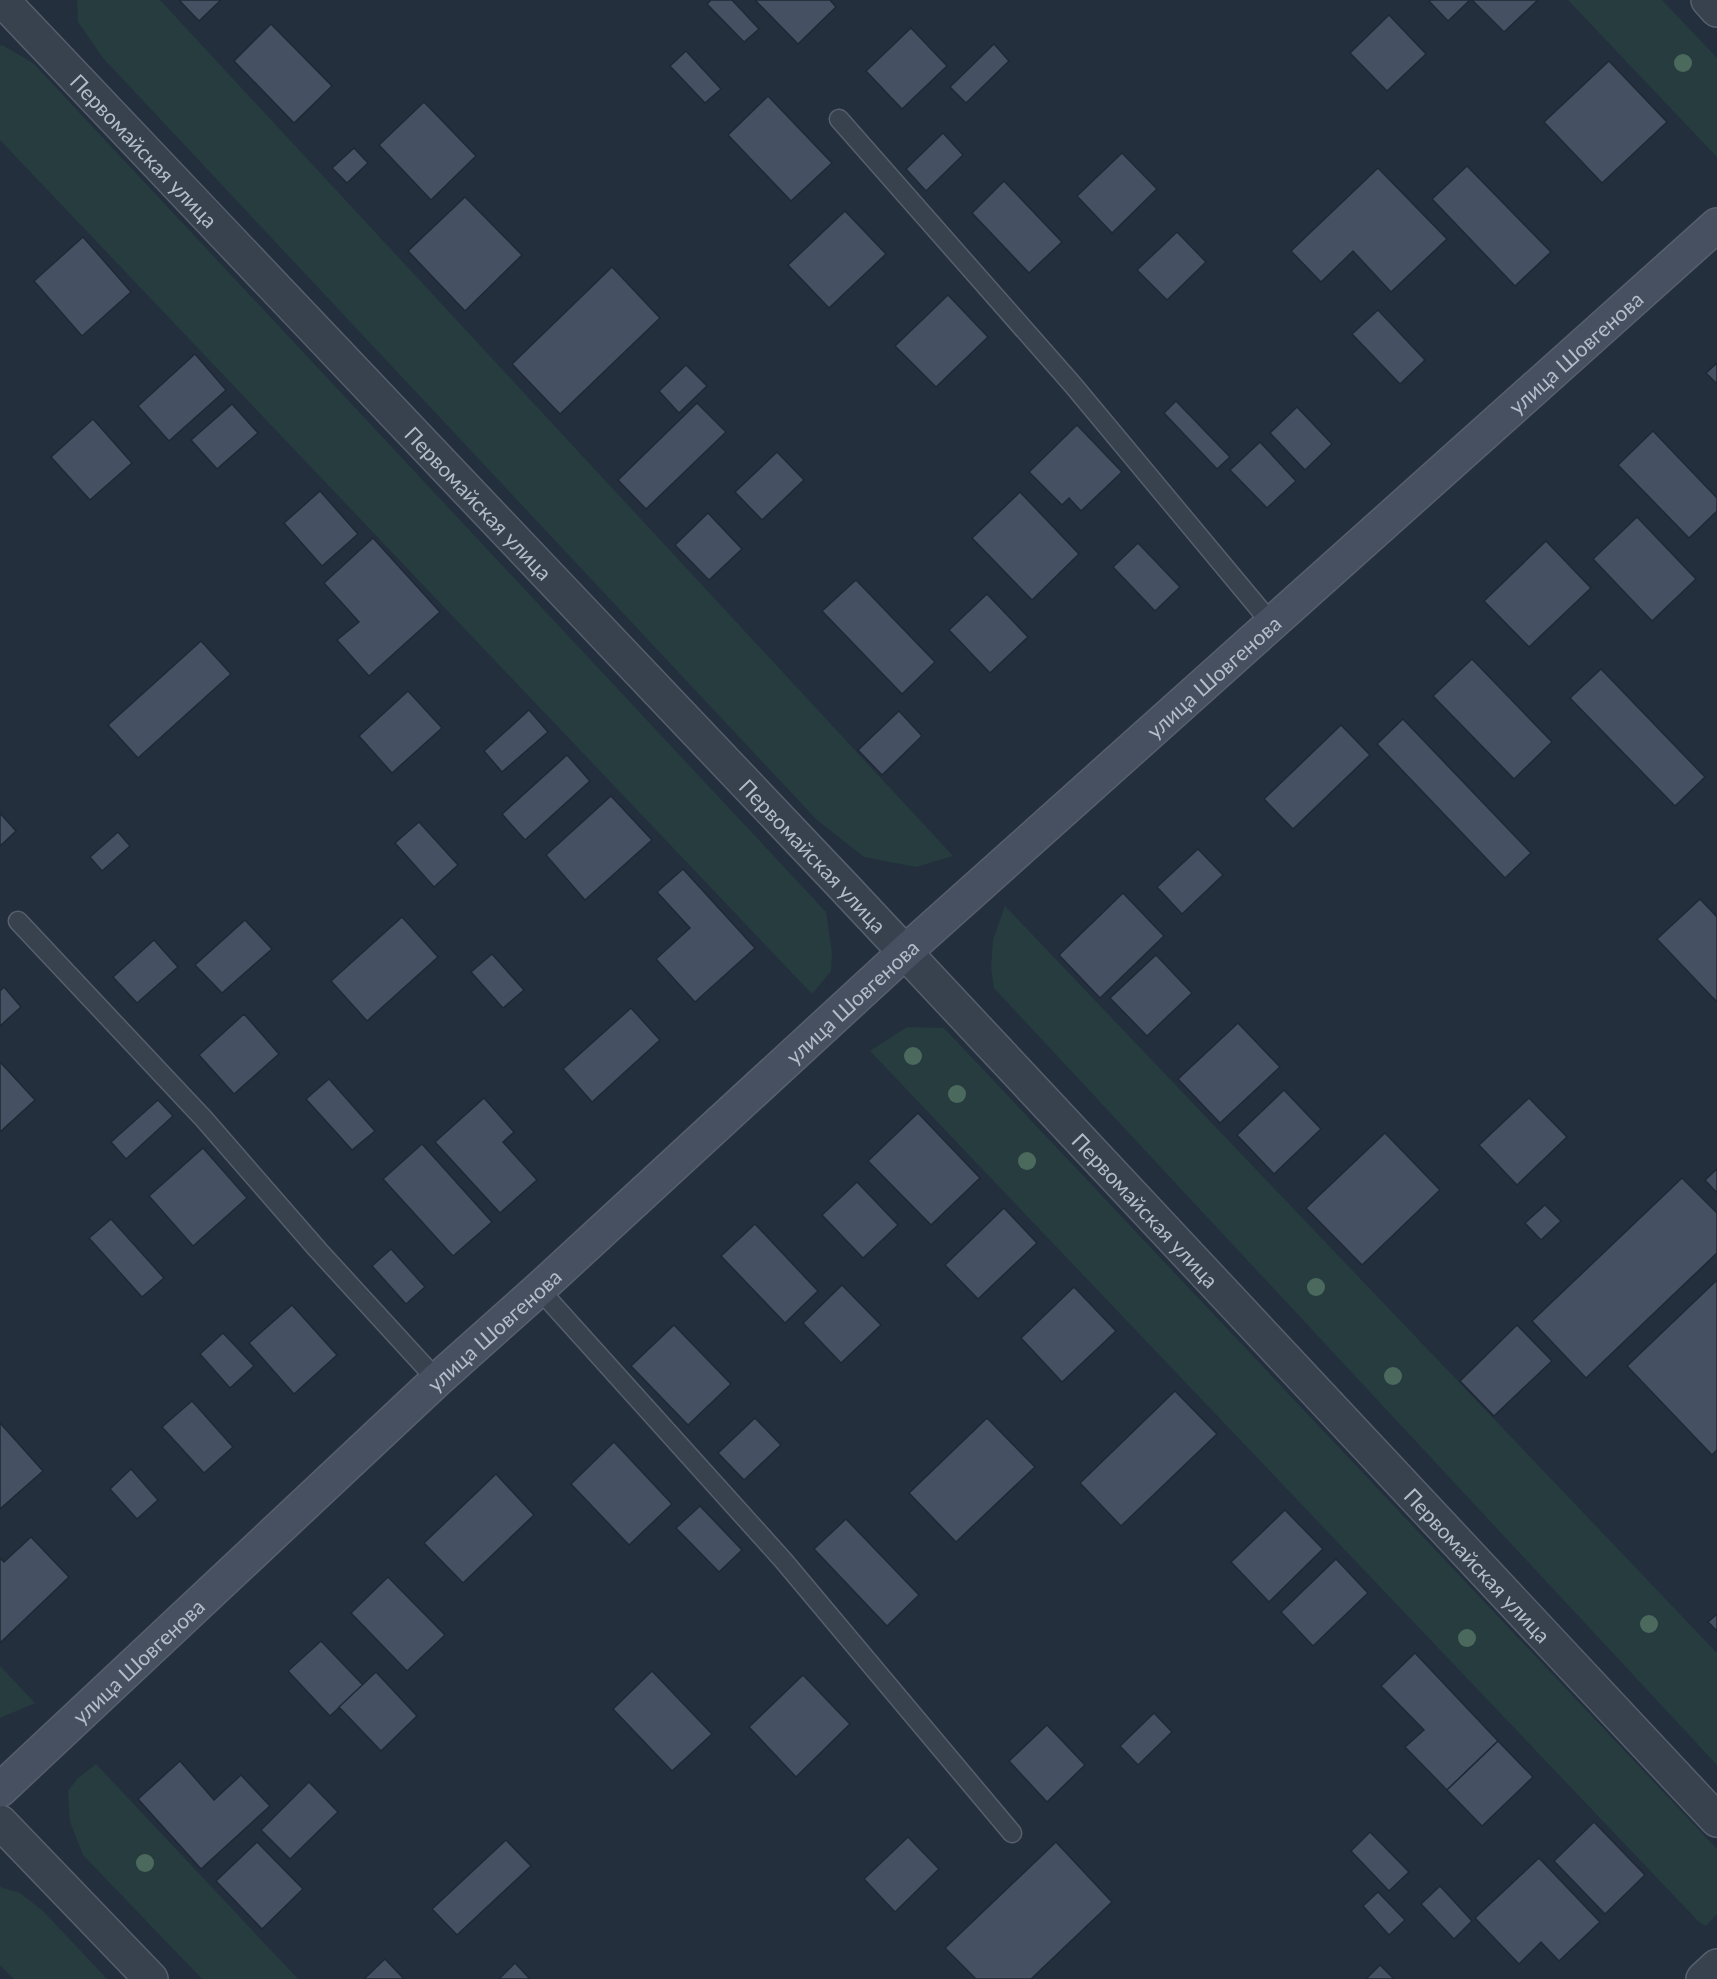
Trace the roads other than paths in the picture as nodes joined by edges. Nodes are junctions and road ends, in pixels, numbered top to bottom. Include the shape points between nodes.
1 (1, 0) edge
2 (1708, 0) edge
3 (1717, 10) edge
4 (839, 119) dead end
5 (1717, 225) edge
6 (1272, 624) junction
7 (18, 921) dead end
8 (905, 952) junction
9 (539, 1289) junction
10 (437, 1380) junction
11 (0, 1790) edge
12 (1717, 1820) edge
13 (0, 1822) edge
14 (1012, 1833) dead end
15 (1717, 1966) edge
16 (151, 1979) edge
17 (1703, 1979) edge

1 - 8 street, Первомайская улица
2 - 3 street
4 - 6 lane via 1073,385
5 - 6 main road, улица Шовгенова
6 - 8 main road, улица Шовгенова
7 - 10 lane via 204,1119
8 - 9 main road, улица Шовгенова
8 - 12 street, Первомайская улица
9 - 10 main road, улица Шовгенова
9 - 14 lane via 783,1560
10 - 11 main road, улица Шовгенова
13 - 16 street
15 - 17 street

